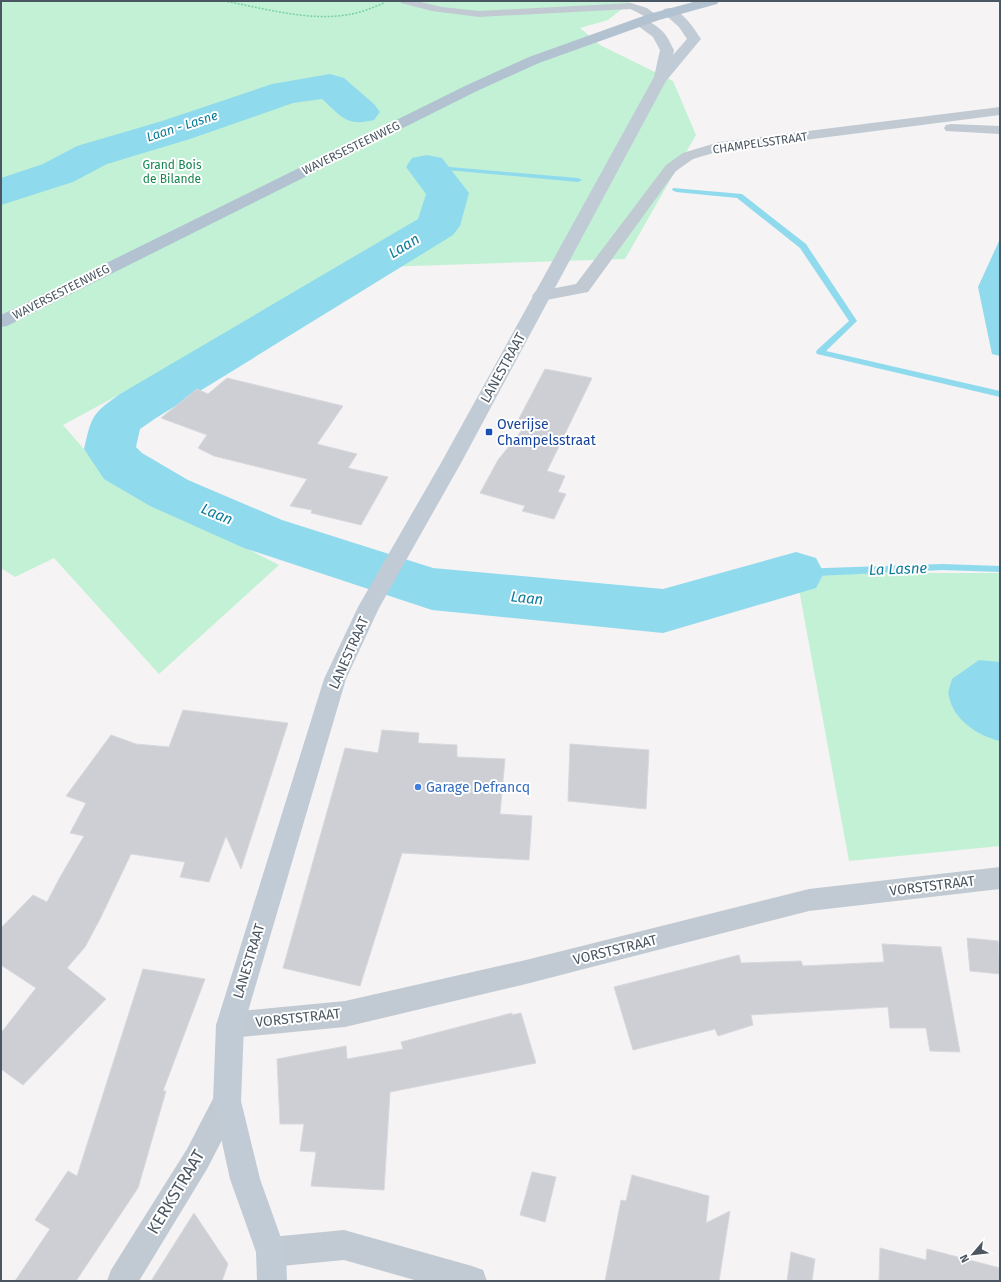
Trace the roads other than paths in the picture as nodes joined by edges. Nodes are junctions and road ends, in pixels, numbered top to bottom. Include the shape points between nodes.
1 (405, 1) edge
2 (712, 1) edge
3 (669, 12) junction
4 (647, 20) junction
5 (660, 78) junction
6 (1000, 111) edge
7 (899, 125) junction
8 (1000, 130) edge
9 (542, 296) junction
10 (1, 322) edge
11 (1000, 878) edge
12 (230, 1026) junction
13 (227, 1101) junction
14 (271, 1267) edge
15 (122, 1281) edge
16 (472, 1281) edge

1 - 4 lane via 453,12 479,14 631,6 643,10
2 - 3 main road, WAVERSESTEENWEG
3 - 4 main road, WAVERSESTEENWEG
3 - 5 street, LANESTRAAT via 684,24 694,38
4 - 5 street, LANESTRAAT via 667,50
4 - 10 main road, WAVERSESTEENWEG via 534,60 472,88
5 - 9 street, LANESTRAAT
6 - 7 street, CHAMPELSSTRAAT
7 - 8 street, CHAMPELSSTRAAT
7 - 9 street, CHAMPELSSTRAAT via 719,147 688,156 671,168 582,288
9 - 12 street, LANESTRAAT via 369,607 335,679
11 - 12 street, VORSTSTRAAT via 809,900 526,972 345,1014
12 - 13 street, LANESTRAAT
13 - 14 street, LANESTRAAT
13 - 15 street, KERKSTRAAT via 197,1159
14 - 16 street via 344,1245

